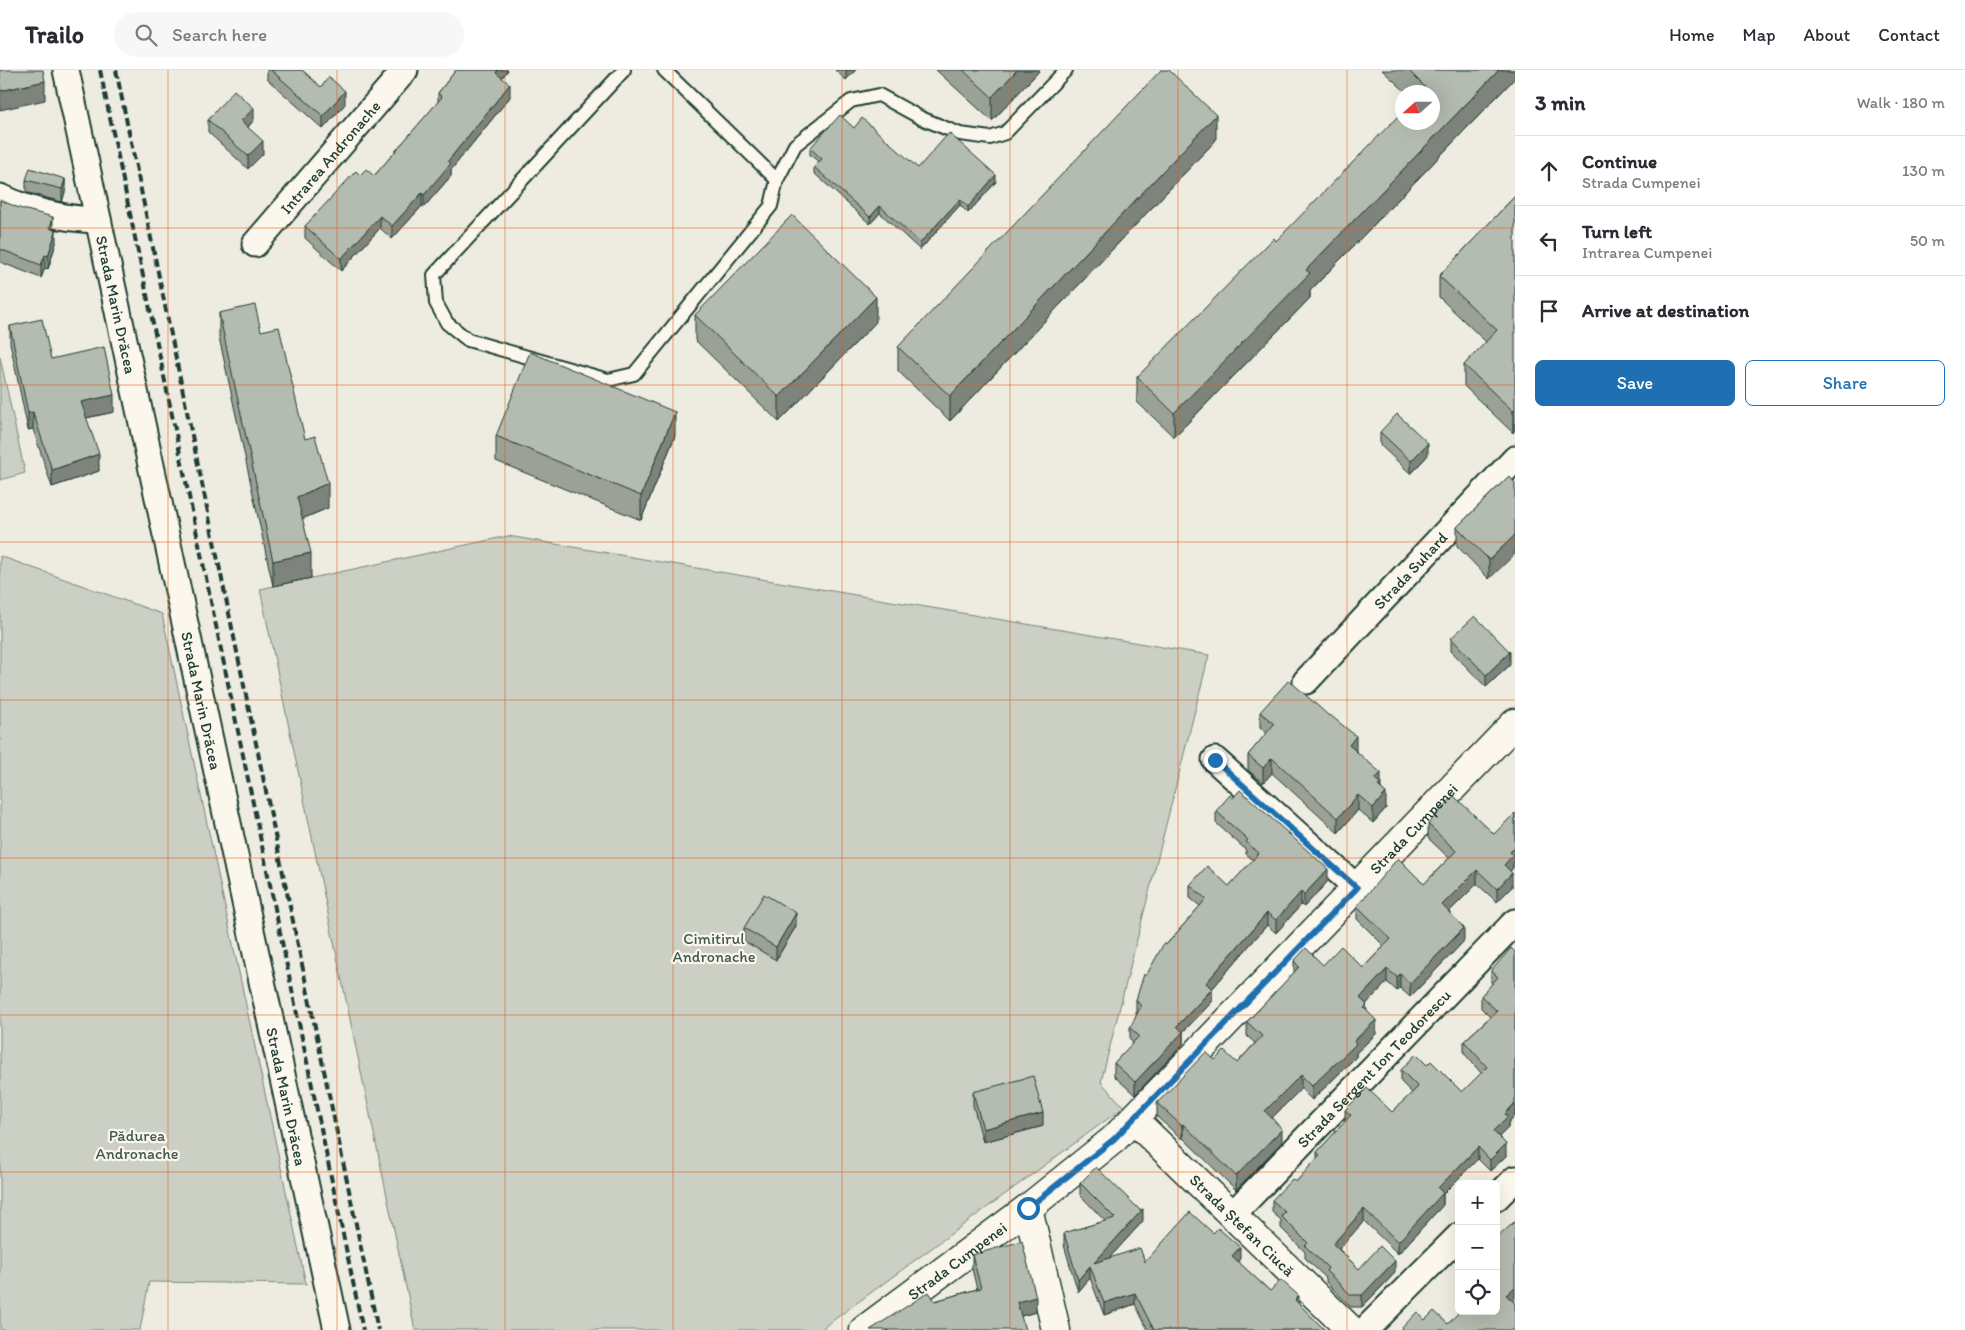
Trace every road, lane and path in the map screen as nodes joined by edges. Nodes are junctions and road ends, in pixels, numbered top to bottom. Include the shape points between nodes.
1 (66, 70) edge
2 (405, 70) edge
3 (624, 70) edge
4 (664, 70) edge
5 (1066, 70) edge
6 (777, 180) junction
7 (0, 197) edge
8 (98, 220) junction
9 (255, 244) dead end
10 (1515, 459) edge
11 (1306, 682) dead end
12 (1515, 723) edge
13 (1215, 760) dead end
14 (1357, 888) junction
15 (1515, 922) edge
16 (1134, 1120) junction
17 (1028, 1208) junction
18 (1232, 1215) junction
19 (1455, 1240) edge
20 (337, 1330) edge
21 (864, 1330) edge
22 (1056, 1330) edge
23 (1352, 1330) edge
24 (1365, 1330) edge

1 - 8 street, Strada Marin Drăcea
2 - 9 street, Intrarea Andronache
3 - 6 lane via 434,275 436,303 447,323 468,340 608,380 634,374 771,206
4 - 6 lane
5 - 6 lane via 1005,133 990,138 960,134 921,118 879,95 851,100 796,145
7 - 8 street via 45,214
8 - 20 street, Strada Marin Drăcea
10 - 11 street, Strada Suhard
12 - 14 street, Strada Cumpenei
13 - 14 street
14 - 16 street, Strada Cumpenei
15 - 18 street, Strada Sergent Ion Teodorescu
16 - 17 street, Strada Cumpenei
16 - 18 street, Strada Ștefan Ciucă
17 - 21 street, Strada Cumpenei
17 - 22 street
18 - 23 street, Strada Ștefan Ciucă
19 - 24 street

